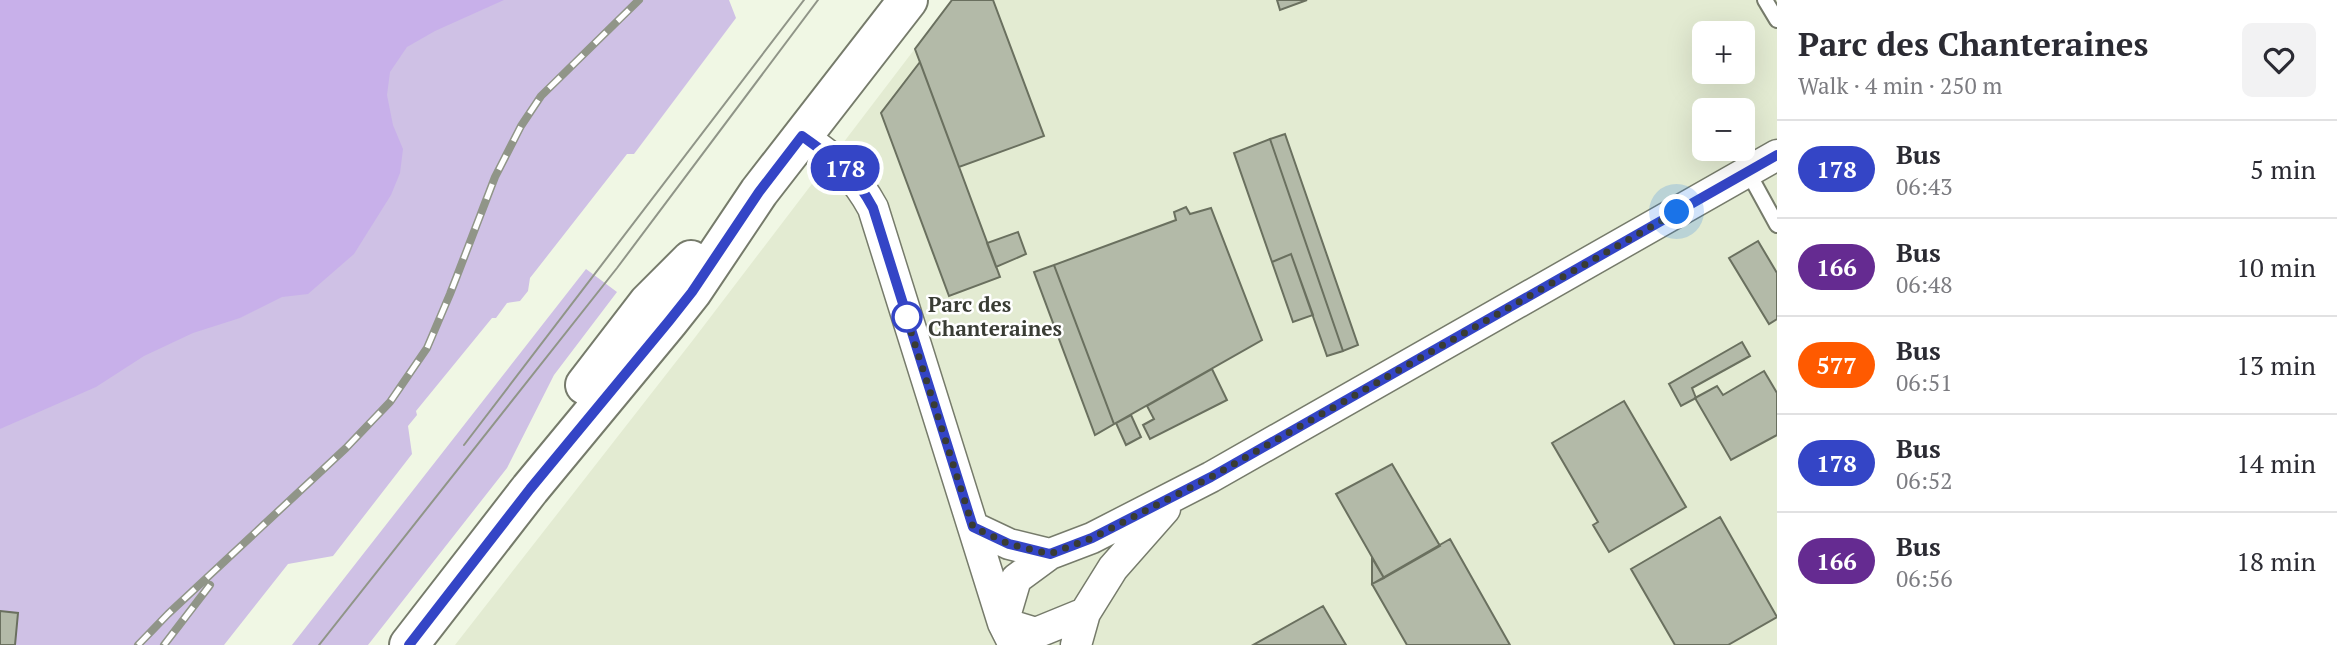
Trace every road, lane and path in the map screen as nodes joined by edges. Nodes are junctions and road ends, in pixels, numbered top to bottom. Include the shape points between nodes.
1 (908, 0) edge
2 (1765, 0) edge
3 (1777, 20) edge
4 (802, 136) junction
5 (1777, 155) edge
6 (1748, 172) junction
7 (1777, 225) edge
8 (1177, 495) junction
9 (973, 527) junction
10 (1050, 554) junction
11 (1085, 613) junction
12 (1009, 634) edge
13 (409, 645) edge
14 (1076, 645) edge

1 - 4 main road
2 - 3 lane
4 - 9 street via 841,163 873,208
4 - 13 main road via 759,192 648,303 569,404 530,489
5 - 6 street
6 - 7 lane
6 - 8 street
8 - 10 street
8 - 11 street via 1113,568
9 - 10 street via 1009,544
9 - 12 street
10 - 12 street via 1016,579
11 - 12 street via 1037,633
11 - 14 street

